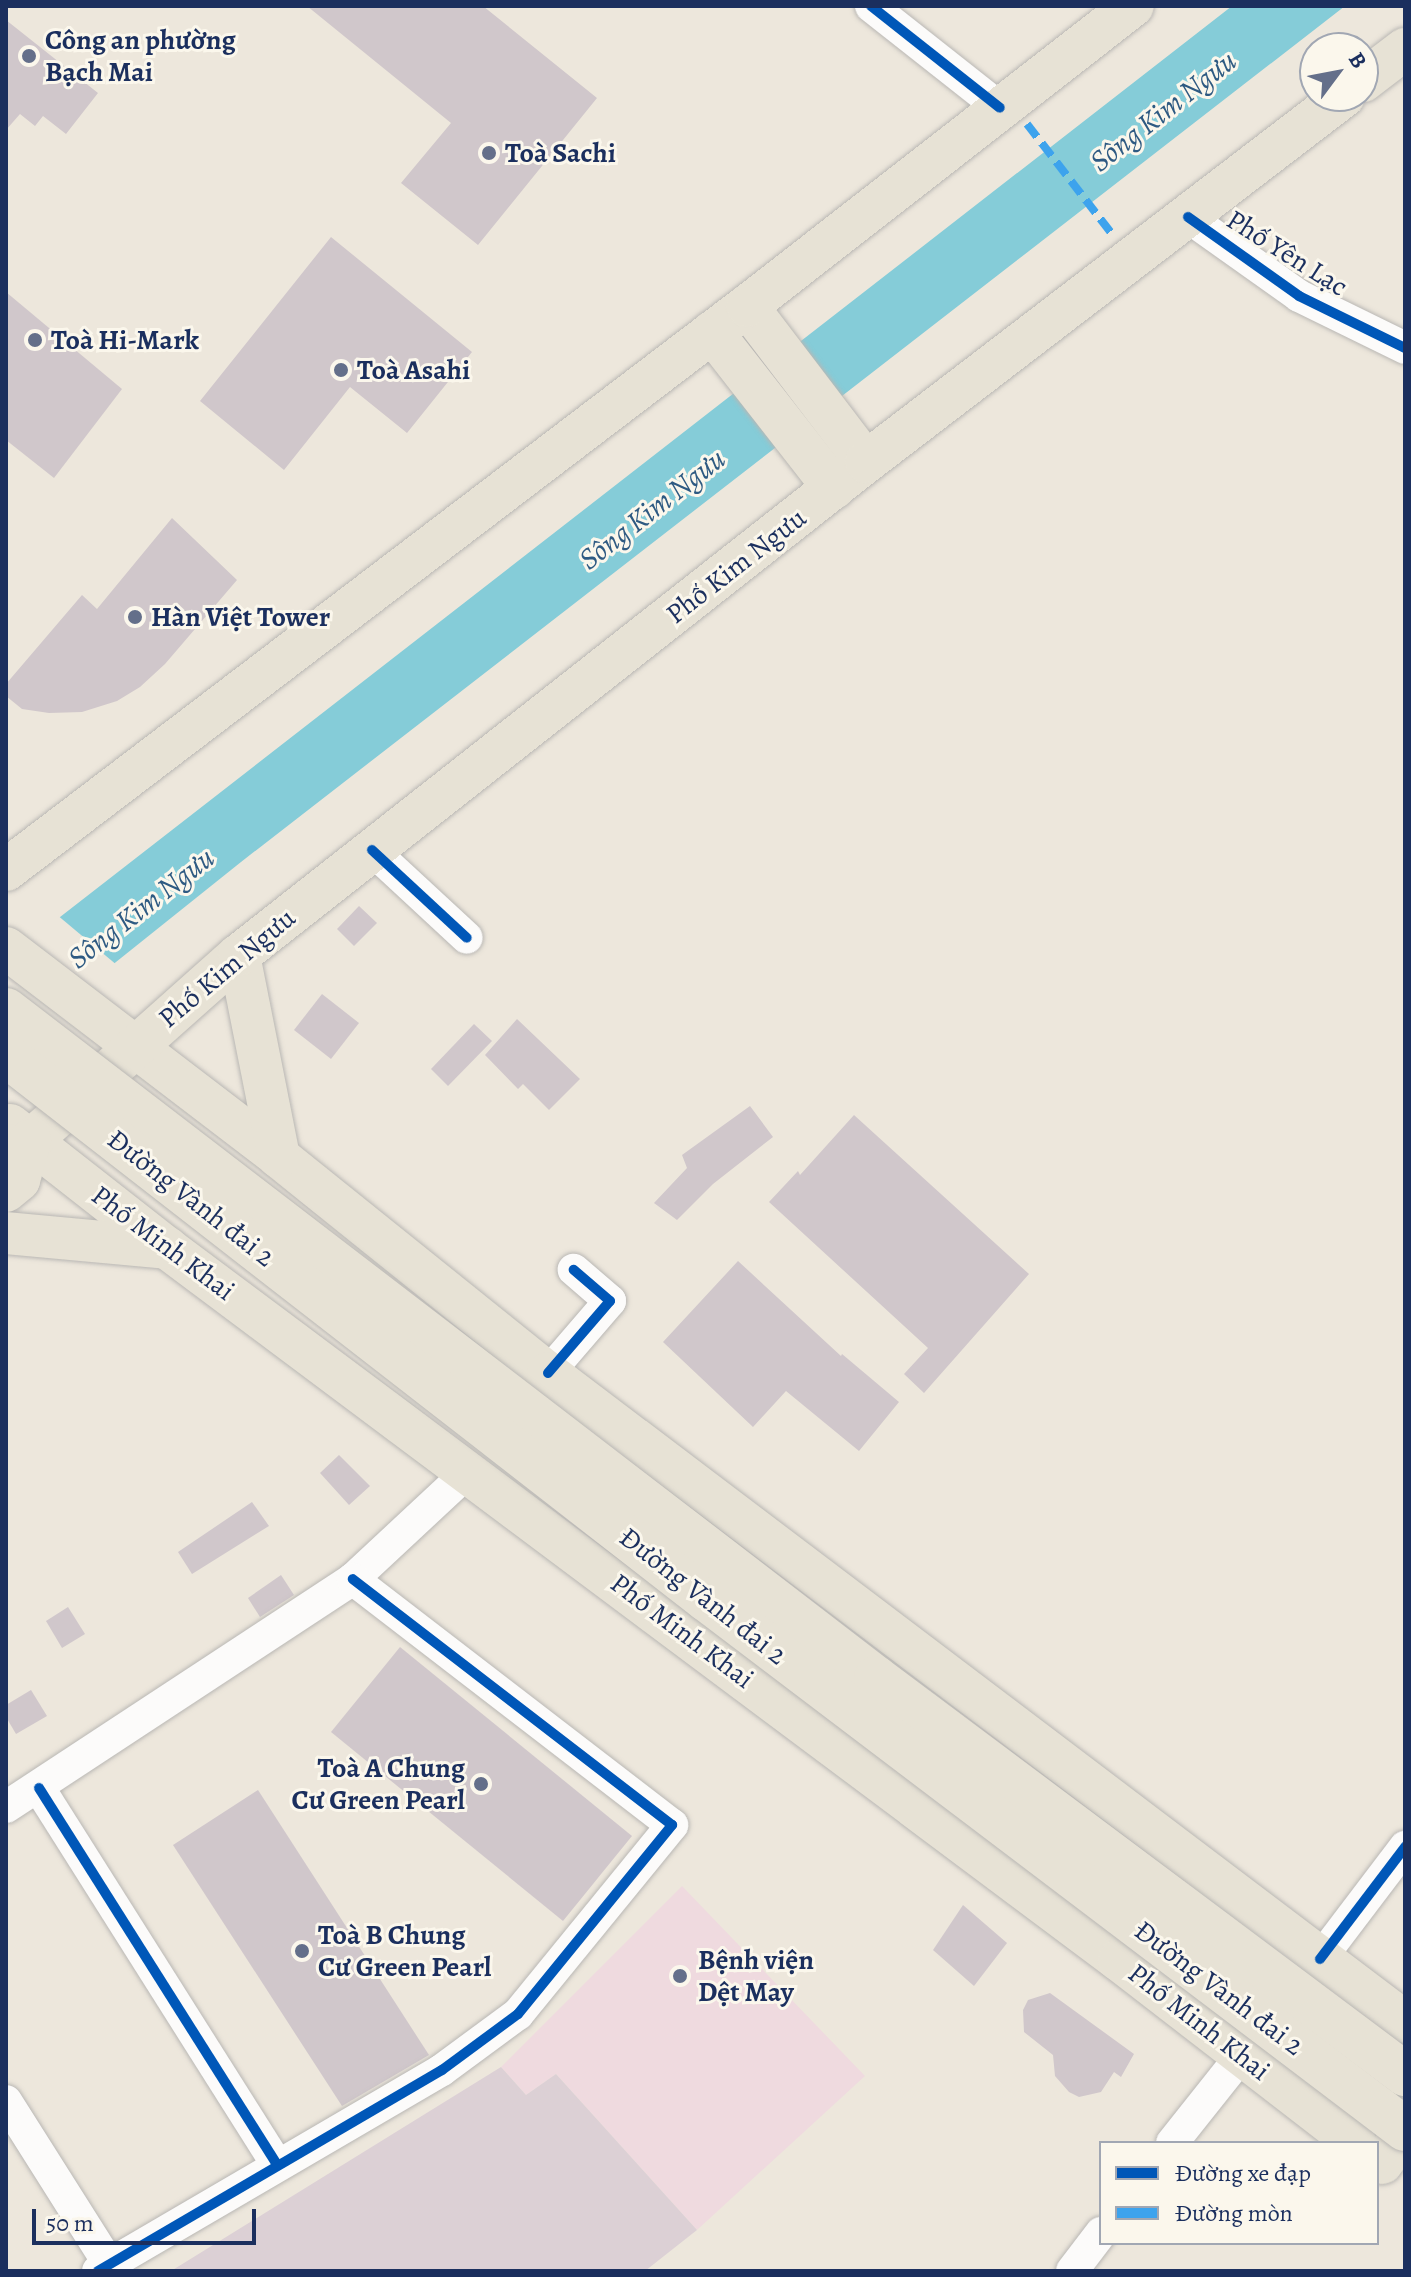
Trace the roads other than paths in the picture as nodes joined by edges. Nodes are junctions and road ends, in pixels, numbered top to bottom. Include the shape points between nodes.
1 (871, 6) edge
2 (1133, 6) edge
3 (1405, 49) edge
4 (1379, 69) edge
5 (1000, 108) junction
6 (1323, 112) edge
7 (1188, 217) junction
8 (747, 306) junction
9 (712, 332) junction
10 (1405, 348) edge
11 (866, 462) junction
12 (834, 488) junction
13 (24, 839) edge
14 (372, 850) junction
15 (6, 870) edge
16 (467, 938) dead end
17 (6, 948) edge
18 (239, 955) junction
19 (6, 1010) edge
20 (119, 1034) junction
21 (6, 1055) edge
22 (14, 1137) edge
23 (279, 1157) junction
24 (6, 1191) edge
25 (6, 1233) edge
26 (167, 1248) junction
27 (574, 1270) dead end
28 (548, 1373) junction
29 (469, 1471) junction
30 (353, 1579) junction
31 (39, 1788) junction
32 (6, 1807) edge
33 (1405, 1847) edge
34 (1320, 1959) junction
35 (1405, 2022) edge
36 (1242, 2055) junction
37 (1405, 2074) edge
38 (6, 2101) edge
39 (1174, 2141) edge
40 (1373, 2141) edge
41 (1376, 2141) edge
42 (277, 2165) junction
43 (1099, 2236) edge
44 (104, 2267) edge
45 (1075, 2269) edge

1 - 5 street
2 - 5 main road
3 - 4 main road
5 - 8 main road
6 - 7 main road, Phố Kim Ngưu
7 - 10 street, Phố Yên Lạc via 1299,296
7 - 11 main road, Phố Kim Ngưu
8 - 9 main road
8 - 11 main road
9 - 12 main road
9 - 13 main road
11 - 12 main road, Phố Kim Ngưu
12 - 14 main road, Phố Kim Ngưu
13 - 15 main road
14 - 16 street
14 - 18 main road, Phố Kim Ngưu
17 - 20 main road
18 - 20 main road, Phố Kim Ngưu
18 - 23 main road
19 - 37 highway, Đường Vành đai 2, bridge via 876,1678
20 - 22 main road, Phố Kim Ngưu
20 - 23 main road
21 - 41 highway, Đường Vành đai 2, bridge via 706,1599
22 - 24 main road via 19,1180
22 - 26 main road, Phố Minh Khai
23 - 28 main road
25 - 26 main road
26 - 29 main road, Phố Minh Khai
27 - 28 street via 610,1301
28 - 34 main road
29 - 30 street
29 - 36 main road, Phố Minh Khai
30 - 31 street
30 - 42 street via 672,1825 518,2014 442,2070
31 - 32 street
31 - 42 street
33 - 34 street
34 - 35 main road
34 - 36 main road
36 - 39 street
36 - 40 main road, Phố Minh Khai
38 - 44 street
42 - 44 street
43 - 45 street

